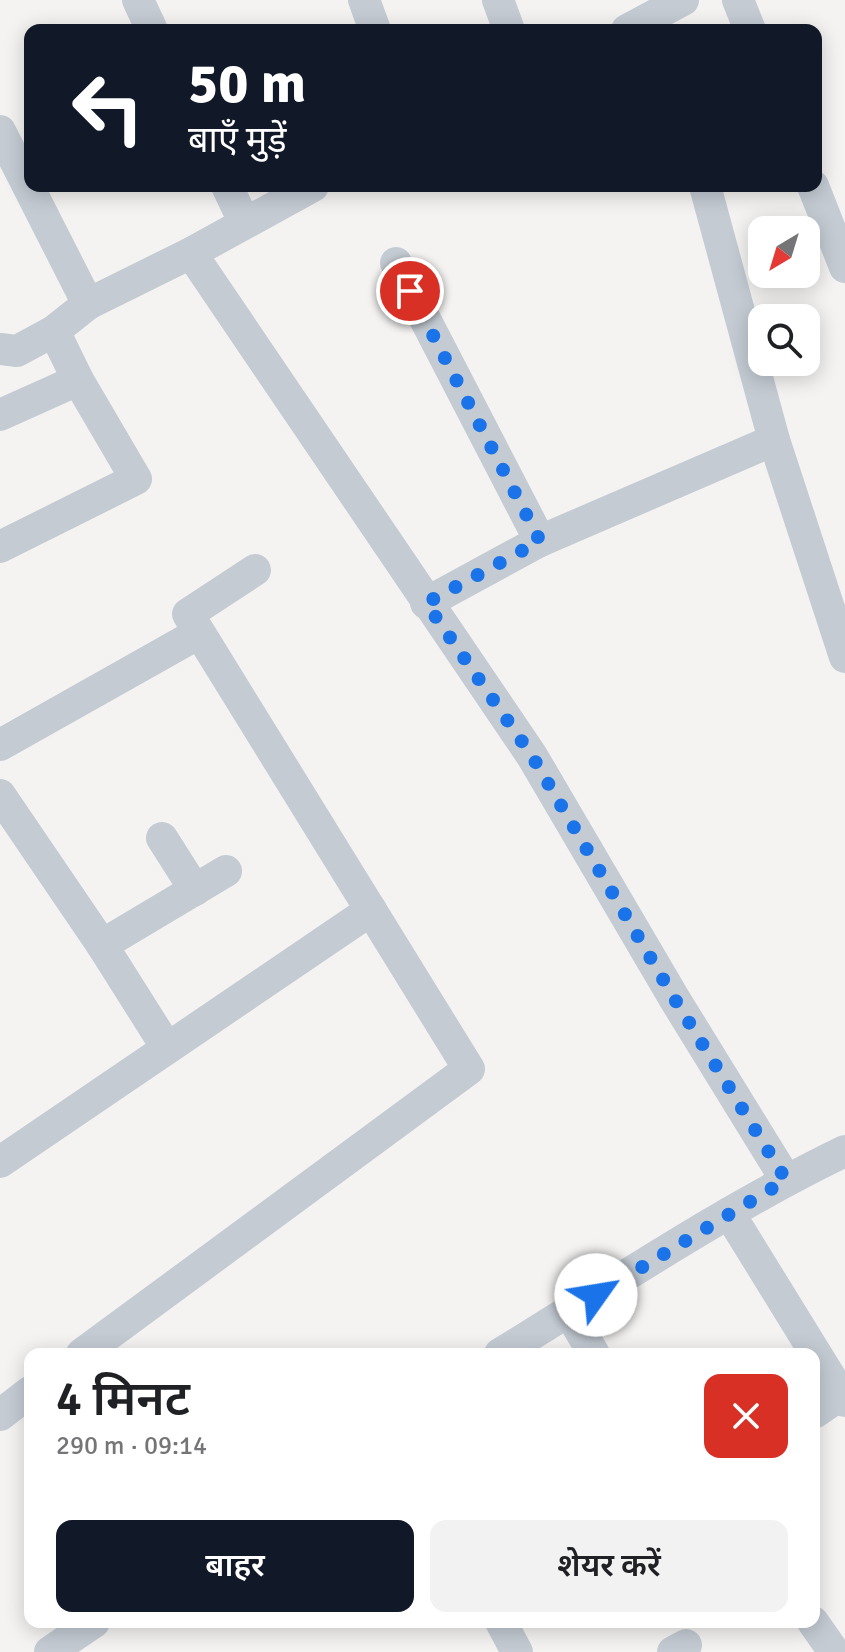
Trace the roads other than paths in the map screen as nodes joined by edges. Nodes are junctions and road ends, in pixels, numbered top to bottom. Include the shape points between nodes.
1 (138, 0) edge
2 (364, 0) edge
3 (498, 0) edge
4 (738, 0) edge
5 (667, 11) edge
6 (149, 24) edge
7 (373, 24) edge
8 (507, 24) edge
9 (640, 24) edge
10 (748, 24) edge
11 (0, 131) edge
12 (24, 178) edge
13 (31, 192) edge
14 (230, 192) edge
15 (302, 192) edge
16 (707, 192) edge
17 (815, 192) edge
18 (244, 222) junction
19 (191, 253) junction
20 (396, 263) dead end
21 (845, 267) edge
22 (88, 304) junction
23 (54, 331) junction
24 (0, 349) edge
25 (78, 380) junction
26 (0, 415) edge
27 (774, 440) junction
28 (540, 541) junction
29 (0, 547) edge
30 (255, 570) dead end
31 (426, 603) junction
32 (199, 633) junction
33 (845, 657) edge
34 (0, 745) edge
35 (0, 795) edge
36 (162, 838) dead end
37 (226, 871) dead end
38 (195, 890) junction
39 (371, 910) junction
40 (102, 945) junction
41 (167, 1048) junction
42 (845, 1151) edge
43 (2, 1157) edge
44 (786, 1180) junction
45 (729, 1213) junction
46 (569, 1312) junction
47 (90, 1348) edge
48 (510, 1348) edge
49 (590, 1348) edge
50 (812, 1348) edge
51 (820, 1361) edge
52 (24, 1397) edge
53 (843, 1398) edge
54 (820, 1410) edge
55 (0, 1415) edge
56 (85, 1628) edge
57 (504, 1628) edge
58 (817, 1628) edge
59 (50, 1652) edge
60 (517, 1652) edge
61 (834, 1652) edge

1 - 6 street
2 - 7 street
3 - 8 street
4 - 10 street
5 - 9 street
11 - 12 street
13 - 22 street
14 - 18 street
15 - 18 street
16 - 27 street
17 - 21 street
18 - 19 street
19 - 22 street
19 - 31 street
20 - 28 street
22 - 23 street
23 - 24 street via 17,351
23 - 25 street
25 - 26 street
25 - 29 street via 136,479
27 - 28 street
27 - 33 street
28 - 31 street
30 - 32 street via 188,614
31 - 44 street via 532,756
32 - 34 street
32 - 39 street
35 - 40 street
36 - 38 street
37 - 38 street
38 - 40 street
39 - 41 street
39 - 47 street via 469,1069
40 - 41 street
41 - 43 street
42 - 44 street
44 - 45 street
45 - 46 street
45 - 50 street
46 - 48 street
46 - 49 street
51 - 53 street
52 - 55 street
53 - 54 street
56 - 59 street
57 - 60 street
58 - 61 street

